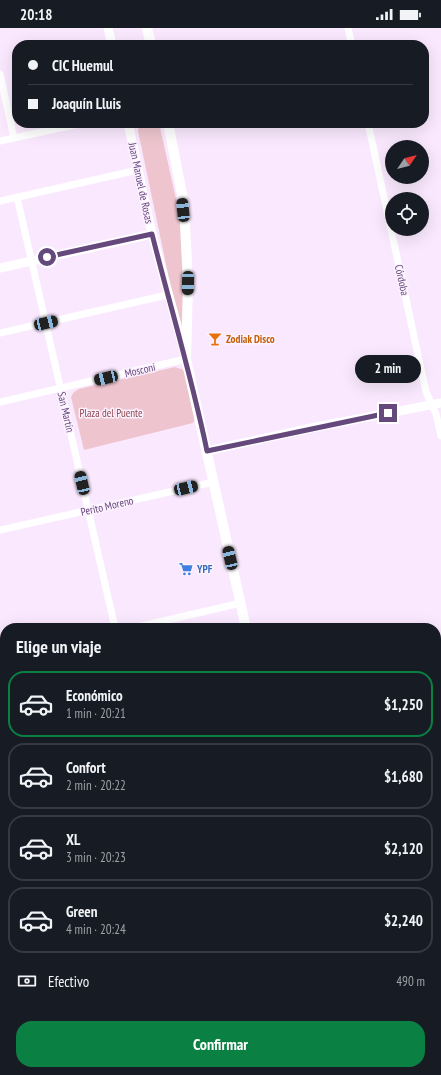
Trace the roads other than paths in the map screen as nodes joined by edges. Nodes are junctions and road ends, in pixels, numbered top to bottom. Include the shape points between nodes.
1 (108, 28) edge
2 (147, 28) edge
3 (348, 28) edge
4 (111, 40) edge
5 (150, 40) edge
6 (351, 40) edge
7 (0, 74) edge
8 (60, 128) edge
9 (129, 128) edge
10 (169, 128) edge
11 (369, 128) edge
12 (14, 138) junction
13 (0, 141) edge
14 (138, 170) junction
15 (17, 197) junction
16 (0, 200) edge
17 (152, 234) junction
18 (32, 260) junction
19 (0, 268) edge
20 (167, 295) junction
21 (46, 323) junction
22 (0, 333) edge
23 (186, 359) junction
24 (61, 389) junction
25 (0, 402) edge
26 (441, 403) edge
27 (432, 405) junction
28 (441, 436) edge
29 (207, 451) junction
30 (214, 482) junction
31 (88, 510) junction
32 (0, 530) edge
33 (240, 603) junction
34 (114, 623) edge
35 (154, 623) edge
36 (245, 623) edge

1 - 4 street
2 - 5 main road
3 - 6 street
7 - 12 street
8 - 12 street
9 - 14 street, Juan Manuel de Rosas
10 - 23 main road via 182,194 185,226 188,283
11 - 27 street, Córdoba via 426,392
12 - 13 street
14 - 15 street
14 - 17 street, Juan Manuel de Rosas
15 - 16 street
15 - 18 street, San Martín
17 - 18 street
17 - 20 street, Juan Manuel de Rosas
18 - 19 street
18 - 21 street, San Martín
20 - 21 street
20 - 23 street, Juan Manuel de Rosas
21 - 22 street
21 - 24 street, San Martín
23 - 24 street, Mosconi
23 - 29 main road
24 - 25 street, Mosconi
24 - 31 street, San Martín
26 - 27 street
27 - 28 street, Córdoba
27 - 29 street
29 - 30 main road
30 - 31 street, Perito Moreno
30 - 33 main road
31 - 32 street, Perito Moreno
31 - 34 street, San Martín
33 - 35 street
33 - 36 main road

